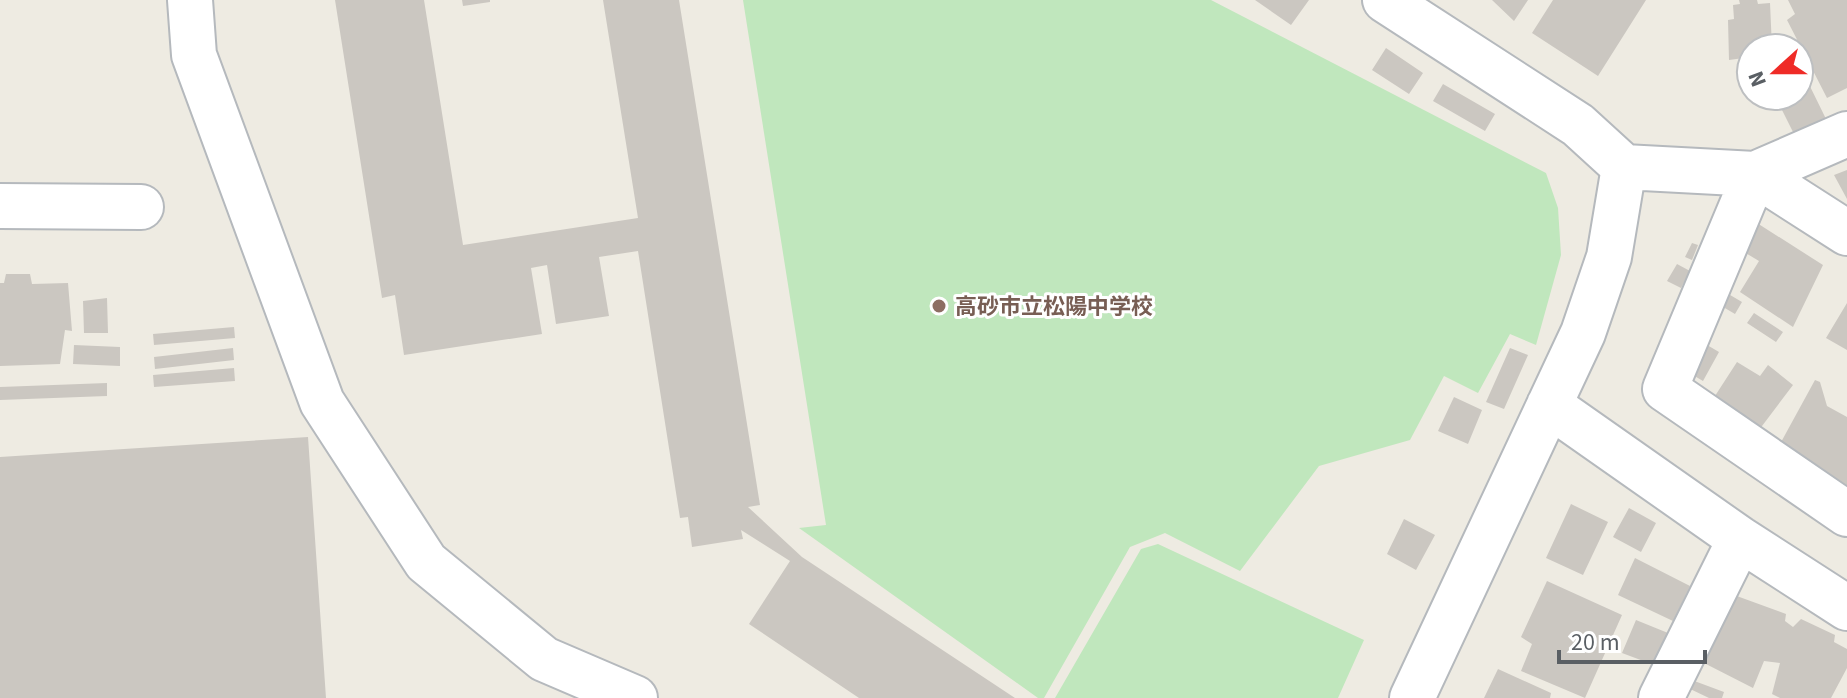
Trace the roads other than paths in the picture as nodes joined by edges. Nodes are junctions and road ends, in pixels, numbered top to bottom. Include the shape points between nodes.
1 (190, 0) edge
2 (1385, 0) edge
3 (1439, 15) edge
4 (1847, 134) edge
5 (1624, 167) junction
6 (1755, 174) junction
7 (0, 206) edge
8 (141, 207) dead end
9 (1847, 233) edge
10 (1549, 405) junction
11 (1847, 514) edge
12 (1740, 539) junction
13 (1847, 608) edge
14 (635, 698) edge
15 (1412, 698) edge
16 (1661, 698) edge

1 - 14 street via 194,55 322,402 426,562 544,659
2 - 3 street
3 - 5 street
4 - 6 street
5 - 6 street
5 - 10 street via 1609,257 1583,333
6 - 9 street
6 - 11 street via 1665,389
7 - 8 street
10 - 12 street
10 - 15 street
12 - 13 street
12 - 16 street

